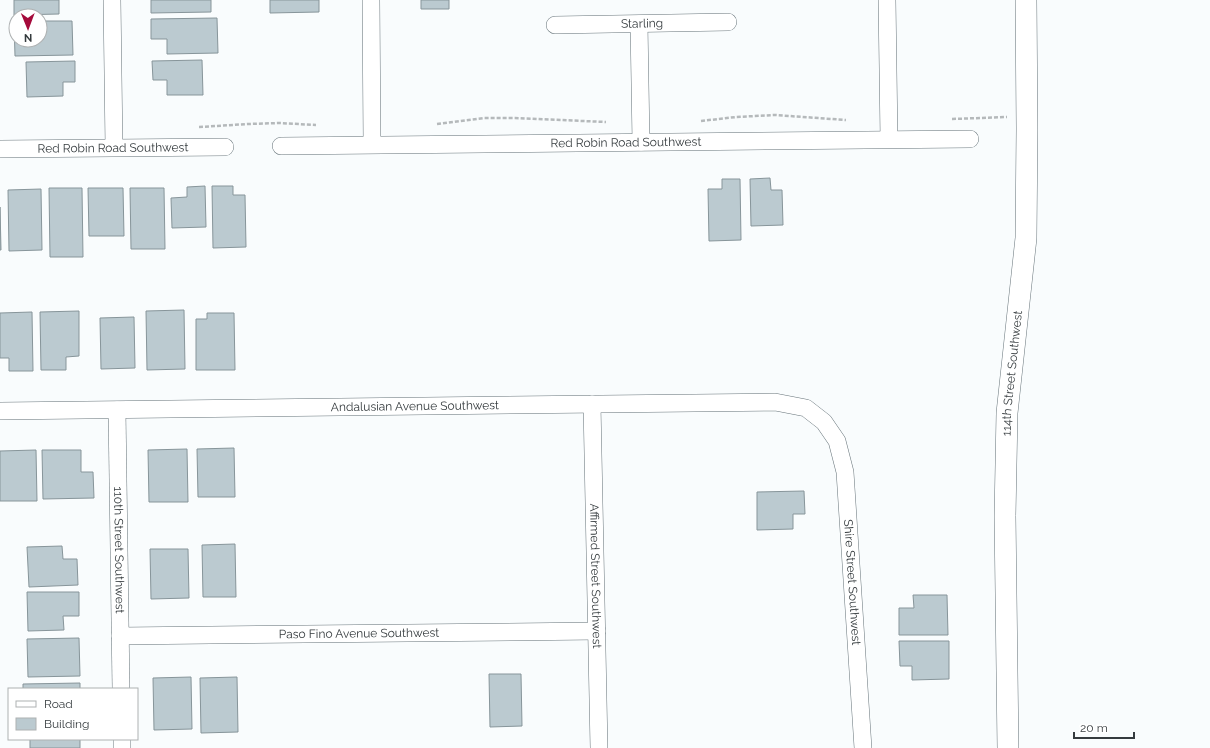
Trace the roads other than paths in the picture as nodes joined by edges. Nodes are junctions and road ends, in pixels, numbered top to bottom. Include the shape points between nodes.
1 (112, 0) edge
2 (371, 0) edge
3 (887, 0) edge
4 (1026, 0) edge
5 (728, 22) dead end
6 (639, 24) junction
7 (555, 25) dead end
8 (889, 139) junction
9 (970, 139) dead end
10 (641, 142) junction
11 (372, 144) junction
12 (281, 146) dead end
13 (114, 147) junction
14 (225, 147) dead end
15 (0, 149) edge
16 (592, 404) junction
17 (117, 410) junction
18 (0, 411) edge
19 (824, 422) joint
20 (597, 631) junction
21 (120, 636) junction
22 (121, 688) edge
23 (599, 748) edge
24 (863, 748) edge
25 (1008, 748) edge

1 - 13 street
2 - 11 street
3 - 8 street
4 - 25 street, 114th Street Southwest via 1026,238 1008,413 1005,516
5 - 6 street, Starling
6 - 7 street, Starling
6 - 10 street
8 - 9 street, Red Robin Road Southwest
8 - 10 street, Red Robin Road Southwest
10 - 11 street, Red Robin Road Southwest
11 - 12 street, Red Robin Road Southwest
13 - 14 street, Red Robin Road Southwest
13 - 15 street, Red Robin Road Southwest
16 - 17 street, Andalusian Avenue Southwest
16 - 19 street, Andalusian Avenue Southwest via 775,402 806,408
16 - 20 street, Affirmed Street Southwest
17 - 18 street, Andalusian Avenue Southwest
17 - 21 street, 110th Street Southwest
19 - 24 street, Shire Street Southwest via 837,441 845,472
20 - 21 street, Paso Fino Avenue Southwest
20 - 23 street, Affirmed Street Southwest
21 - 22 street, 110th Street Southwest

